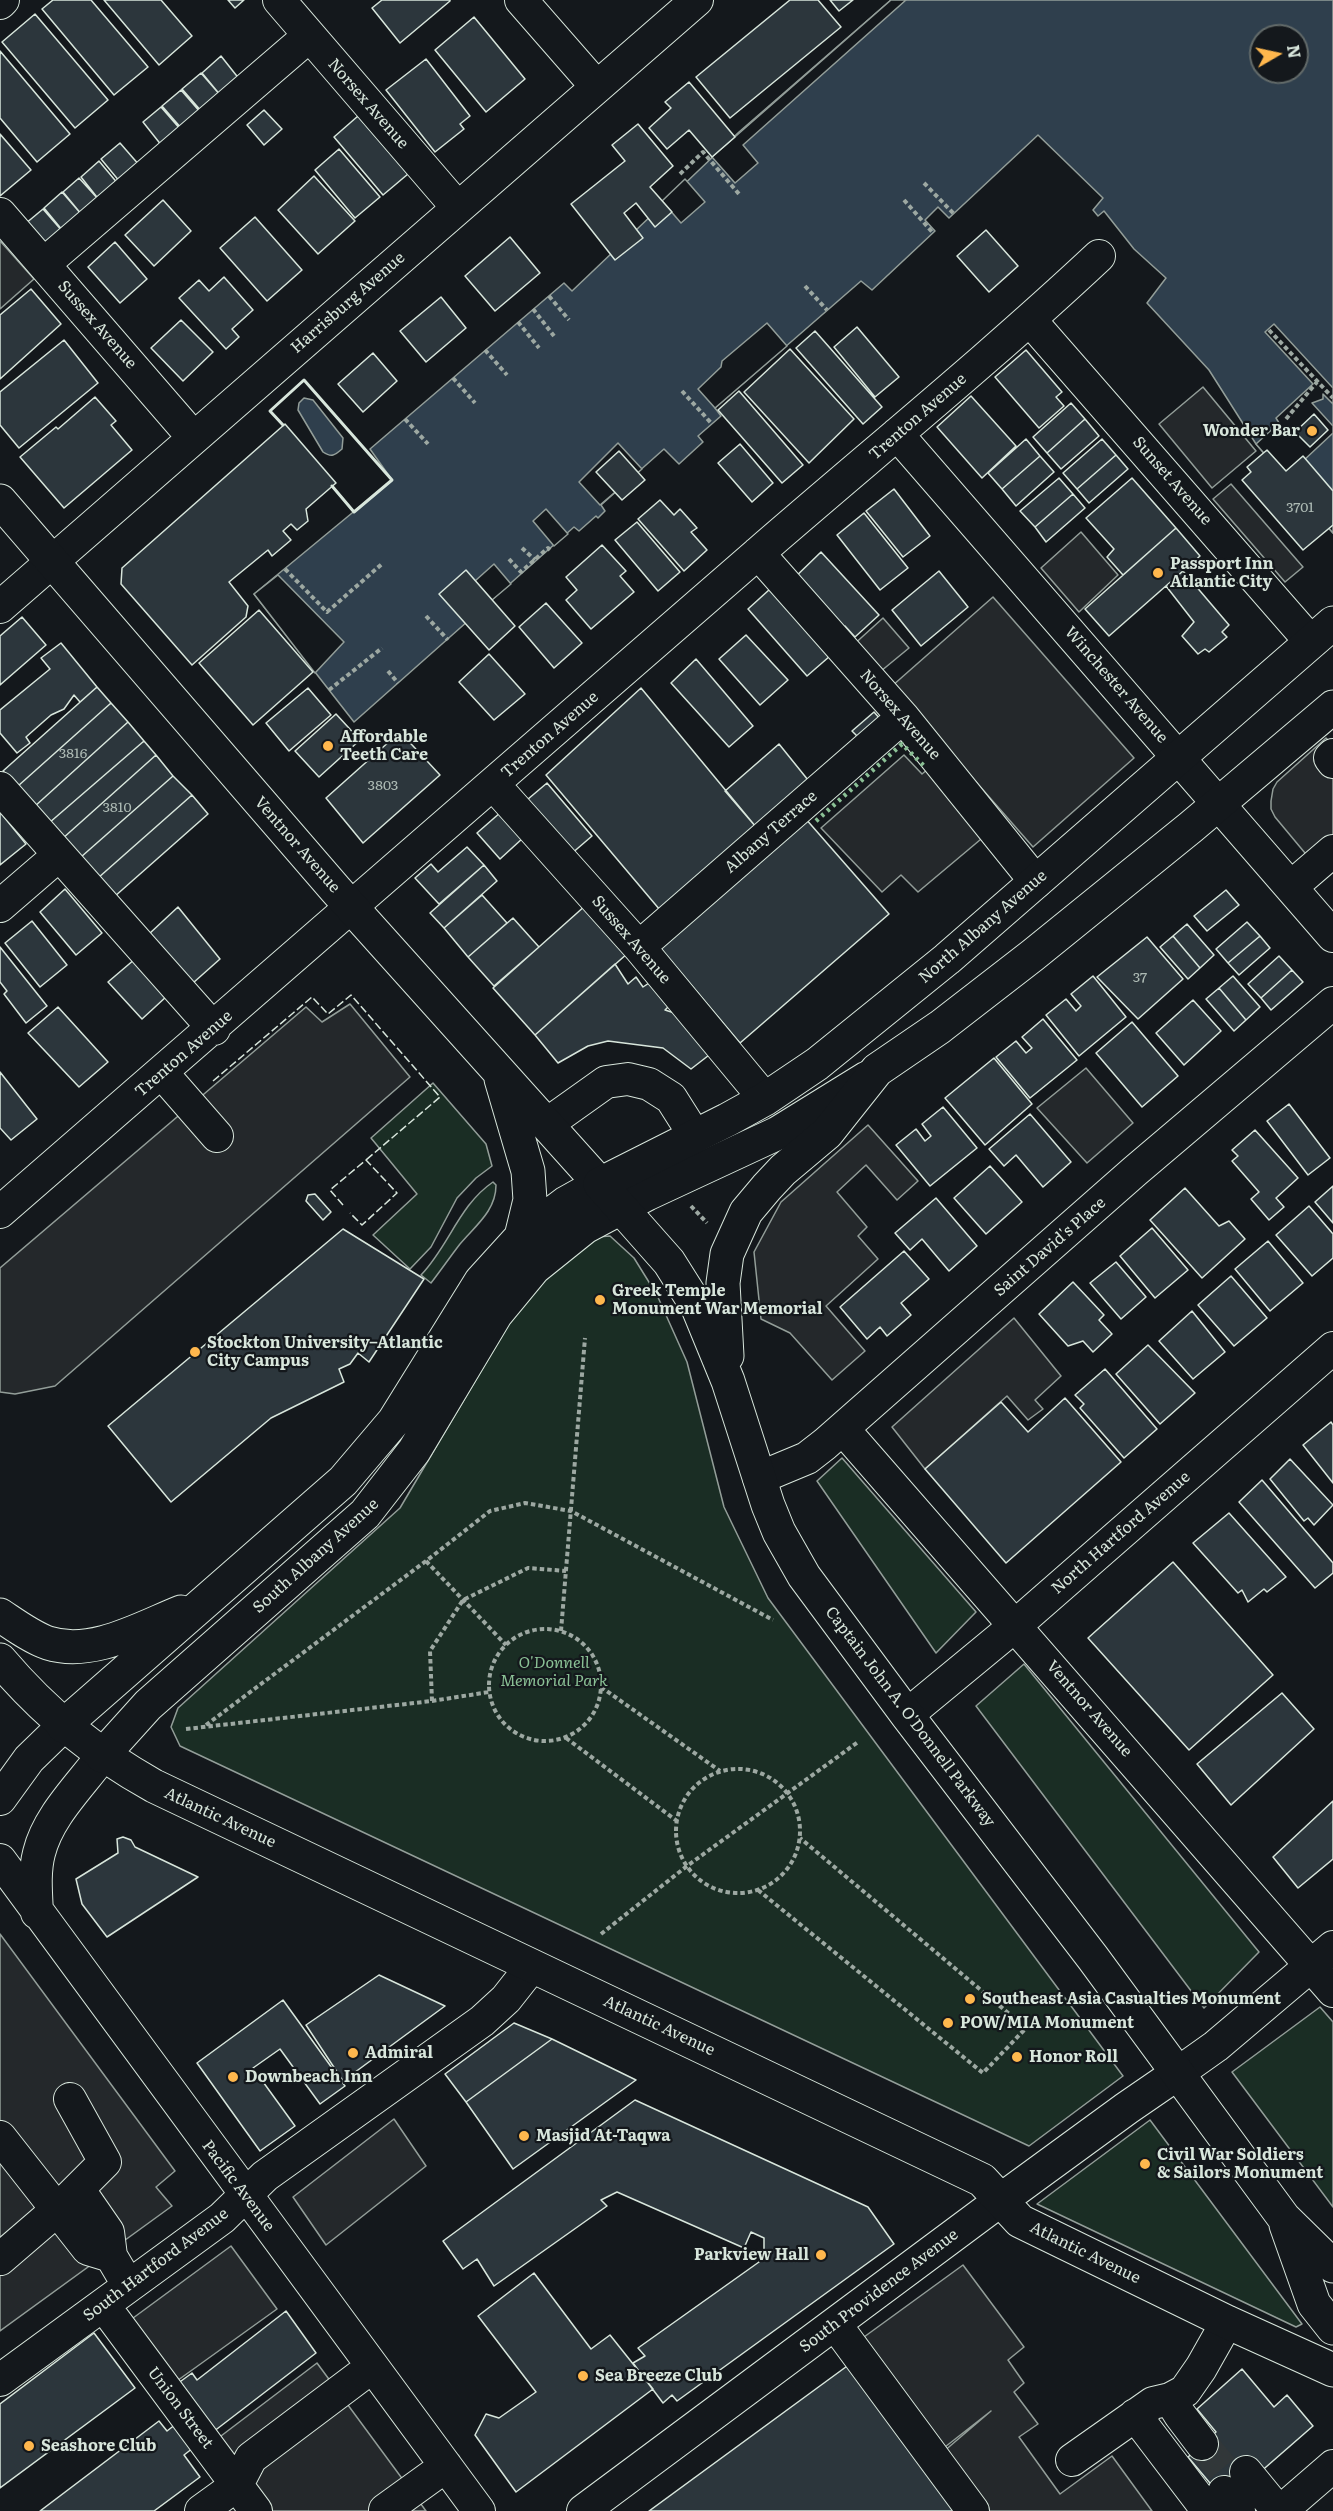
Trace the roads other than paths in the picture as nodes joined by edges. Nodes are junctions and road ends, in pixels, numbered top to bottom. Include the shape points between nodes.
1 (279, 0) edge
2 (521, 0) edge
3 (697, 0) edge
4 (309, 36) junction
5 (597, 87) junction
6 (458, 208) junction
7 (0, 214) edge
8 (1100, 256) dead end
9 (44, 264) junction
10 (1030, 320) junction
11 (897, 435) junction
12 (193, 437) junction
13 (0, 501) edge
14 (758, 553) junction
15 (50, 561) junction
16 (0, 607) edge
17 (1322, 632) edge
18 (1333, 707) edge
19 (903, 717) junction
20 (1333, 755) edge
21 (1179, 757) junction
22 (1333, 762) edge
23 (494, 784) junction
24 (0, 788) edge
25 (1219, 803) junction
26 (1333, 851) edge
27 (59, 855) junction
28 (1036, 882) junction
29 (1291, 887) junction
30 (0, 906) edge
31 (352, 907) junction
32 (1333, 936) edge
33 (639, 947) junction
34 (1333, 1002) edge
35 (214, 1029) junction
36 (877, 1070) junction
37 (499, 1072) junction
38 (162, 1073) junction
39 (765, 1099) junction
40 (547, 1124) junction
41 (217, 1136) dead end
42 (695, 1136) junction
43 (611, 1195) junction
44 (0, 1212) edge
45 (521, 1237) junction
46 (1333, 1348) edge
47 (728, 1382) junction
48 (843, 1429) junction
49 (759, 1478) junction
50 (205, 1602) junction
51 (0, 1616) edge
52 (1016, 1625) junction
53 (0, 1660) edge
54 (907, 1715) junction
55 (63, 1725) junction
56 (102, 1756) junction
57 (0, 1799) edge
58 (0, 1860) edge
59 (37, 1913) junction
60 (1322, 1956) edge
61 (532, 1966) junction
62 (1333, 1991) edge
63 (1178, 2073) junction
64 (70, 2099) dead end
65 (0, 2137) edge
66 (245, 2195) junction
67 (68, 2200) junction
68 (1001, 2200) junction
69 (1284, 2218) junction
70 (0, 2259) edge
71 (1333, 2266) edge
72 (131, 2286) junction
73 (104, 2306) junction
74 (1227, 2322) junction
75 (835, 2324) junction
76 (1333, 2328) edge
77 (372, 2367) junction
78 (1333, 2370) edge
79 (0, 2380) edge
80 (1161, 2402) junction
81 (1202, 2444) tunnel mouth
82 (1072, 2460) dead end
83 (446, 2466) junction
84 (1333, 2466) edge
85 (237, 2485) junction
86 (1230, 2494) edge
87 (1289, 2508) edge
88 (385, 2510) edge
89 (201, 2511) edge
90 (256, 2511) edge
91 (479, 2511) edge
92 (583, 2511) edge
93 (973, 2511) edge
94 (1259, 2511) edge

1 - 4 street, Norsex Avenue
2 - 5 street
3 - 5 street, Harrisburg Avenue
4 - 6 street, Norsex Avenue
4 - 9 street
5 - 6 street, Harrisburg Avenue
6 - 12 street, Harrisburg Avenue
7 - 9 street, Sussex Avenue
8 - 10 street, Trenton Avenue
9 - 12 street, Sussex Avenue
10 - 11 street, Trenton Avenue
10 - 17 street, Sunset Avenue
11 - 14 street, Trenton Avenue
11 - 21 street, Winchester Avenue
12 - 15 street, Harrisburg Avenue
13 - 15 main road, Ventnor Avenue
14 - 19 street, Norsex Avenue
14 - 23 street, Trenton Avenue
15 - 16 street, Harrisburg Avenue
15 - 31 main road, Ventnor Avenue
17 - 21 main road, North Albany Avenue
18 - 25 main road
19 - 28 street, Norsex Avenue
19 - 33 street, Albany Terrace
20 - 22 street
21 - 25 street, Winchester Avenue
21 - 28 main road, North Albany Avenue
23 - 31 street, Trenton Avenue
23 - 33 street, Sussex Avenue
24 - 27 street
25 - 29 street, Winchester Avenue
25 - 36 main road via 1033,955
26 - 29 street
27 - 30 street
27 - 35 street
28 - 39 main road, North Albany Avenue via 817,1064
29 - 32 street, Winchester Avenue
31 - 35 street, Trenton Avenue
31 - 37 main road, Ventnor Avenue
33 - 39 street, Sussex Avenue
34 - 48 street, Saint David's Place
35 - 38 street, Trenton Avenue
36 - 43 main road via 778,1132
36 - 47 main road via 827,1133 756,1199 731,1241 723,1283
37 - 40 main road, Ventnor Avenue
37 - 45 main road via 528,1171 530,1200
38 - 41 street
38 - 44 street, Trenton Avenue
39 - 42 main road, North Albany Avenue
40 - 42 street via 606,1082 628,1079 649,1084 671,1098
40 - 43 main road, Ventnor Avenue
42 - 43 main road, North Albany Avenue
43 - 45 main road via 558,1209
43 - 47 main road, Captain John A. O'Donnell Parkway via 686,1286 709,1330
43 - 56 main road, South Albany Avenue via 585,1227 557,1248 514,1291 478,1341 400,1472 365,1514 148,1705
45 - 50 main road via 481,1281 394,1421 364,1458 318,1504
46 - 52 street, North Hartford Avenue
47 - 49 main road, Captain John A. O'Donnell Parkway
48 - 49 street, Saint David's Place via 807,1458
48 - 52 street, Ventnor Avenue
49 - 54 main road, Captain John A. O'Donnell Parkway via 790,1554
50 - 51 main road via 96,1644 72,1647 38,1638
50 - 55 main road
52 - 54 street, North Hartford Avenue
52 - 60 street, Ventnor Avenue
53 - 55 main road, Atlantic Avenue
54 - 63 main road, Captain John A. O'Donnell Parkway
55 - 56 main road, Atlantic Avenue
55 - 57 street via 29,1759
56 - 59 street, South Albany Avenue via 56,1816 43,1840 36,1869
56 - 61 main road, Atlantic Avenue via 154,1786
58 - 59 street, Pacific Avenue
59 - 66 street, Pacific Avenue
60 - 62 street, Ventnor Avenue
60 - 63 street via 1216,2046
61 - 66 street, South Hartford Avenue via 506,2000 482,2021
61 - 68 main road, Atlantic Avenue via 982,2180
63 - 68 main road, South Providence Avenue
63 - 69 main road, Captain John A. O'Donnell Parkway
64 - 67 street via 105,2162
65 - 67 street
66 - 72 street, South Hartford Avenue via 222,2218
66 - 77 street, Pacific Avenue
67 - 70 street
67 - 72 street via 88,2249 111,2256
68 - 74 main road, Atlantic Avenue via 1020,2221
68 - 75 street, South Providence Avenue
69 - 71 main road, Captain John A. O'Donnell Parkway
69 - 76 main road, Captain John A. O'Donnell Parkway via 1314,2304
72 - 73 street, South Hartford Avenue
73 - 79 street, South Hartford Avenue
73 - 85 street, Union Street
74 - 78 main road, Atlantic Avenue
74 - 80 street via 1201,2368
75 - 92 street, South Providence Avenue
75 - 93 street
77 - 83 street, Pacific Avenue
77 - 85 street via 250,2458
80 - 81 street
80 - 82 street
80 - 86 street
83 - 88 street
83 - 91 street, Pacific Avenue
84 - 87 street
85 - 89 street
85 - 90 street, Union Street
86 - 87 street
86 - 94 street

